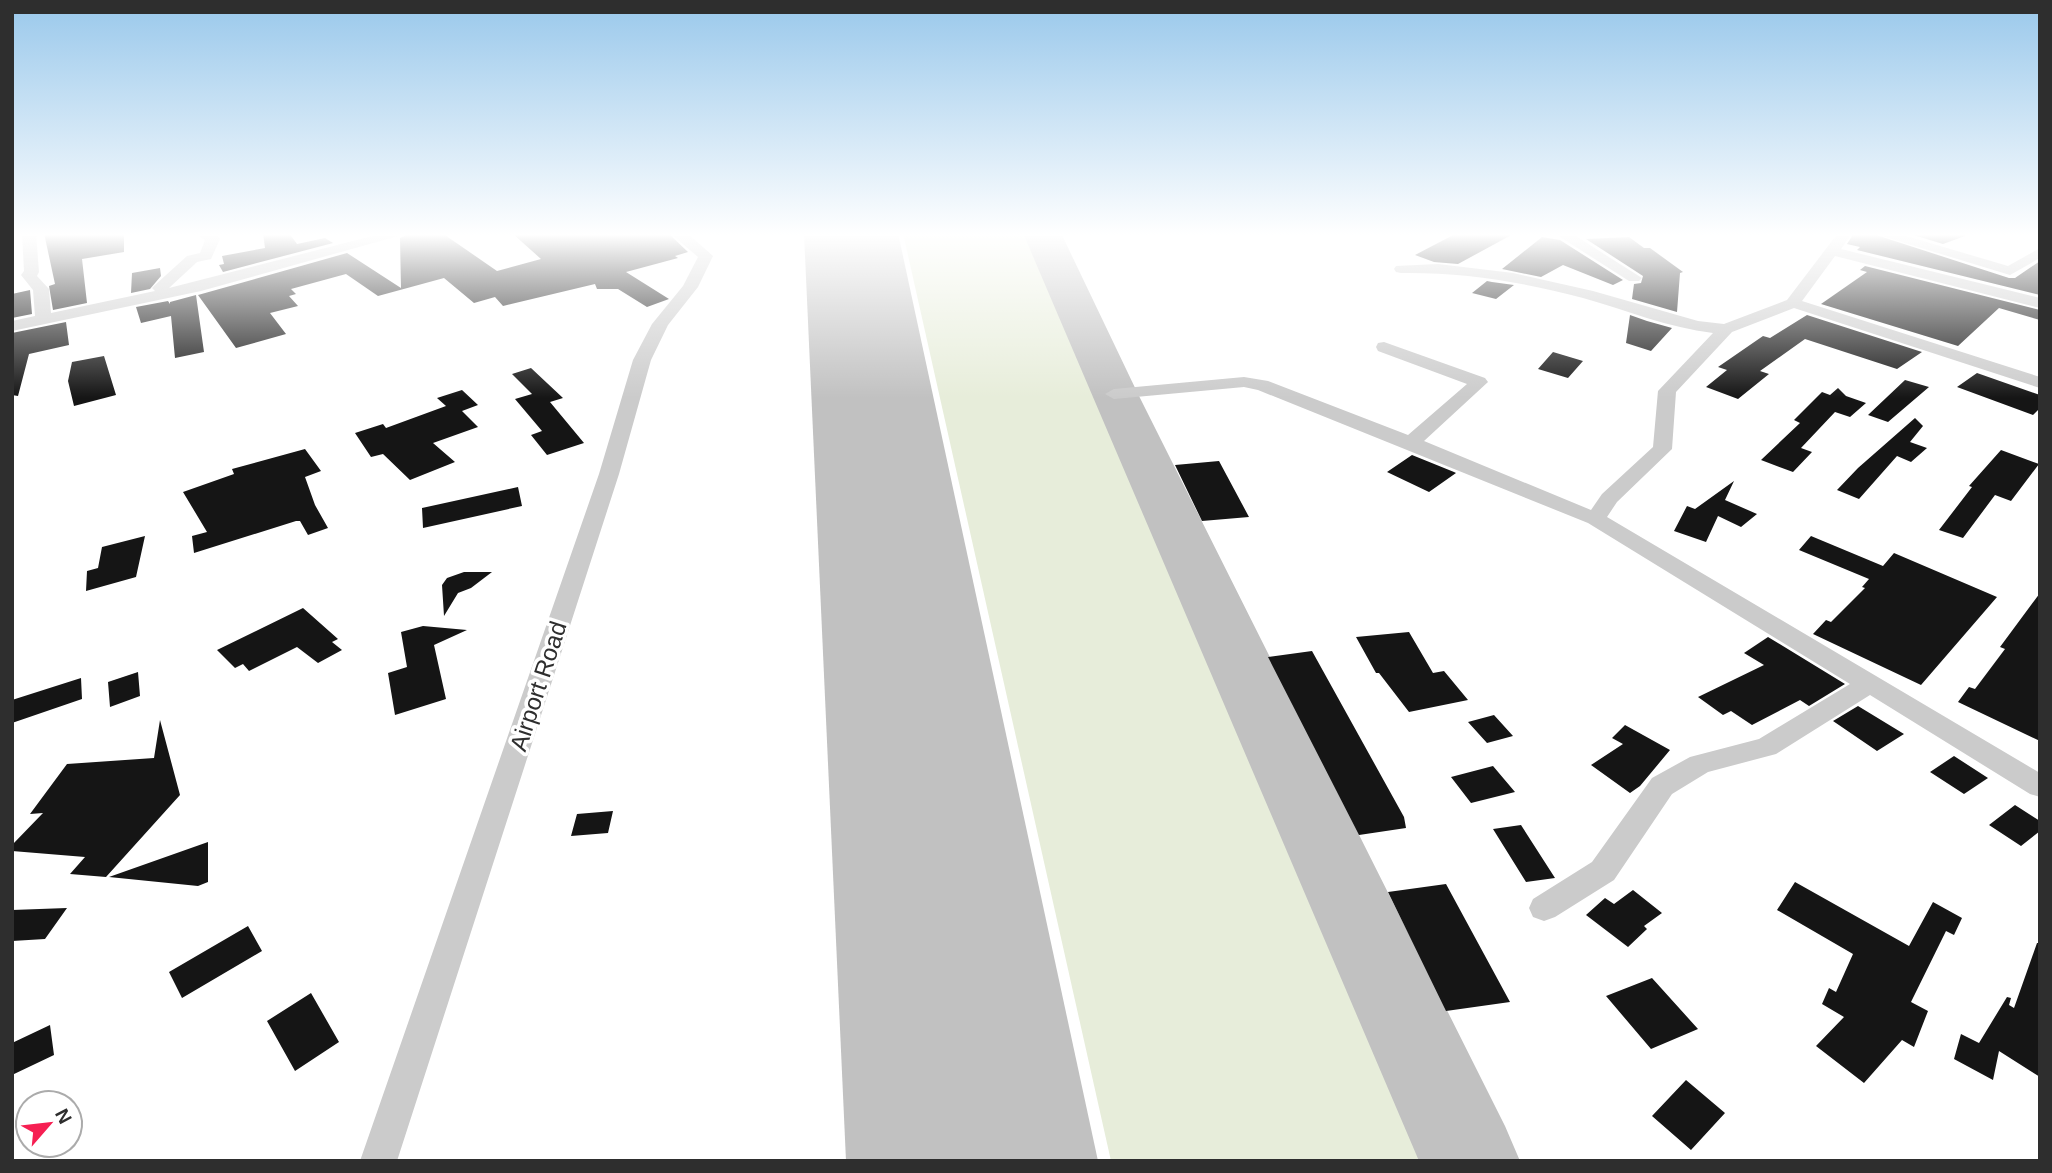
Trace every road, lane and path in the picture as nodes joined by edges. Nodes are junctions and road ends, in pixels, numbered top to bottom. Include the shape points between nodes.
1 (40, 288) edge
2 (160, 288) edge
3 (187, 288) edge
4 (689, 288) edge
5 (1552, 288) edge
6 (1804, 288) edge
7 (1979, 288) edge
8 (166, 293) junction
9 (1793, 303) junction
10 (2040, 303) edge
11 (43, 319) junction
12 (12, 326) edge
13 (1726, 329) junction
14 (1384, 347) dead end
15 (2040, 383) edge
16 (1114, 394) dead end
17 (1411, 443) junction
18 (1595, 519) junction
19 (1869, 684) junction
20 (2040, 786) edge
21 (1544, 908) dead end
22 (378, 1161) edge

1 - 11 street
2 - 8 street
3 - 8 street
4 - 22 street, Airport Road via 660,324 642,359 605,487
5 - 13 street via 1697,326
6 - 9 street
7 - 10 street
8 - 11 street
9 - 13 street
9 - 15 street
11 - 12 street
13 - 18 street via 1667,391 1662,449 1609,498
14 - 17 street via 1479,382
16 - 17 street via 1244,382
17 - 18 street
18 - 19 street
19 - 20 street
19 - 21 street via 1767,747 1700,764 1662,786 1603,871

